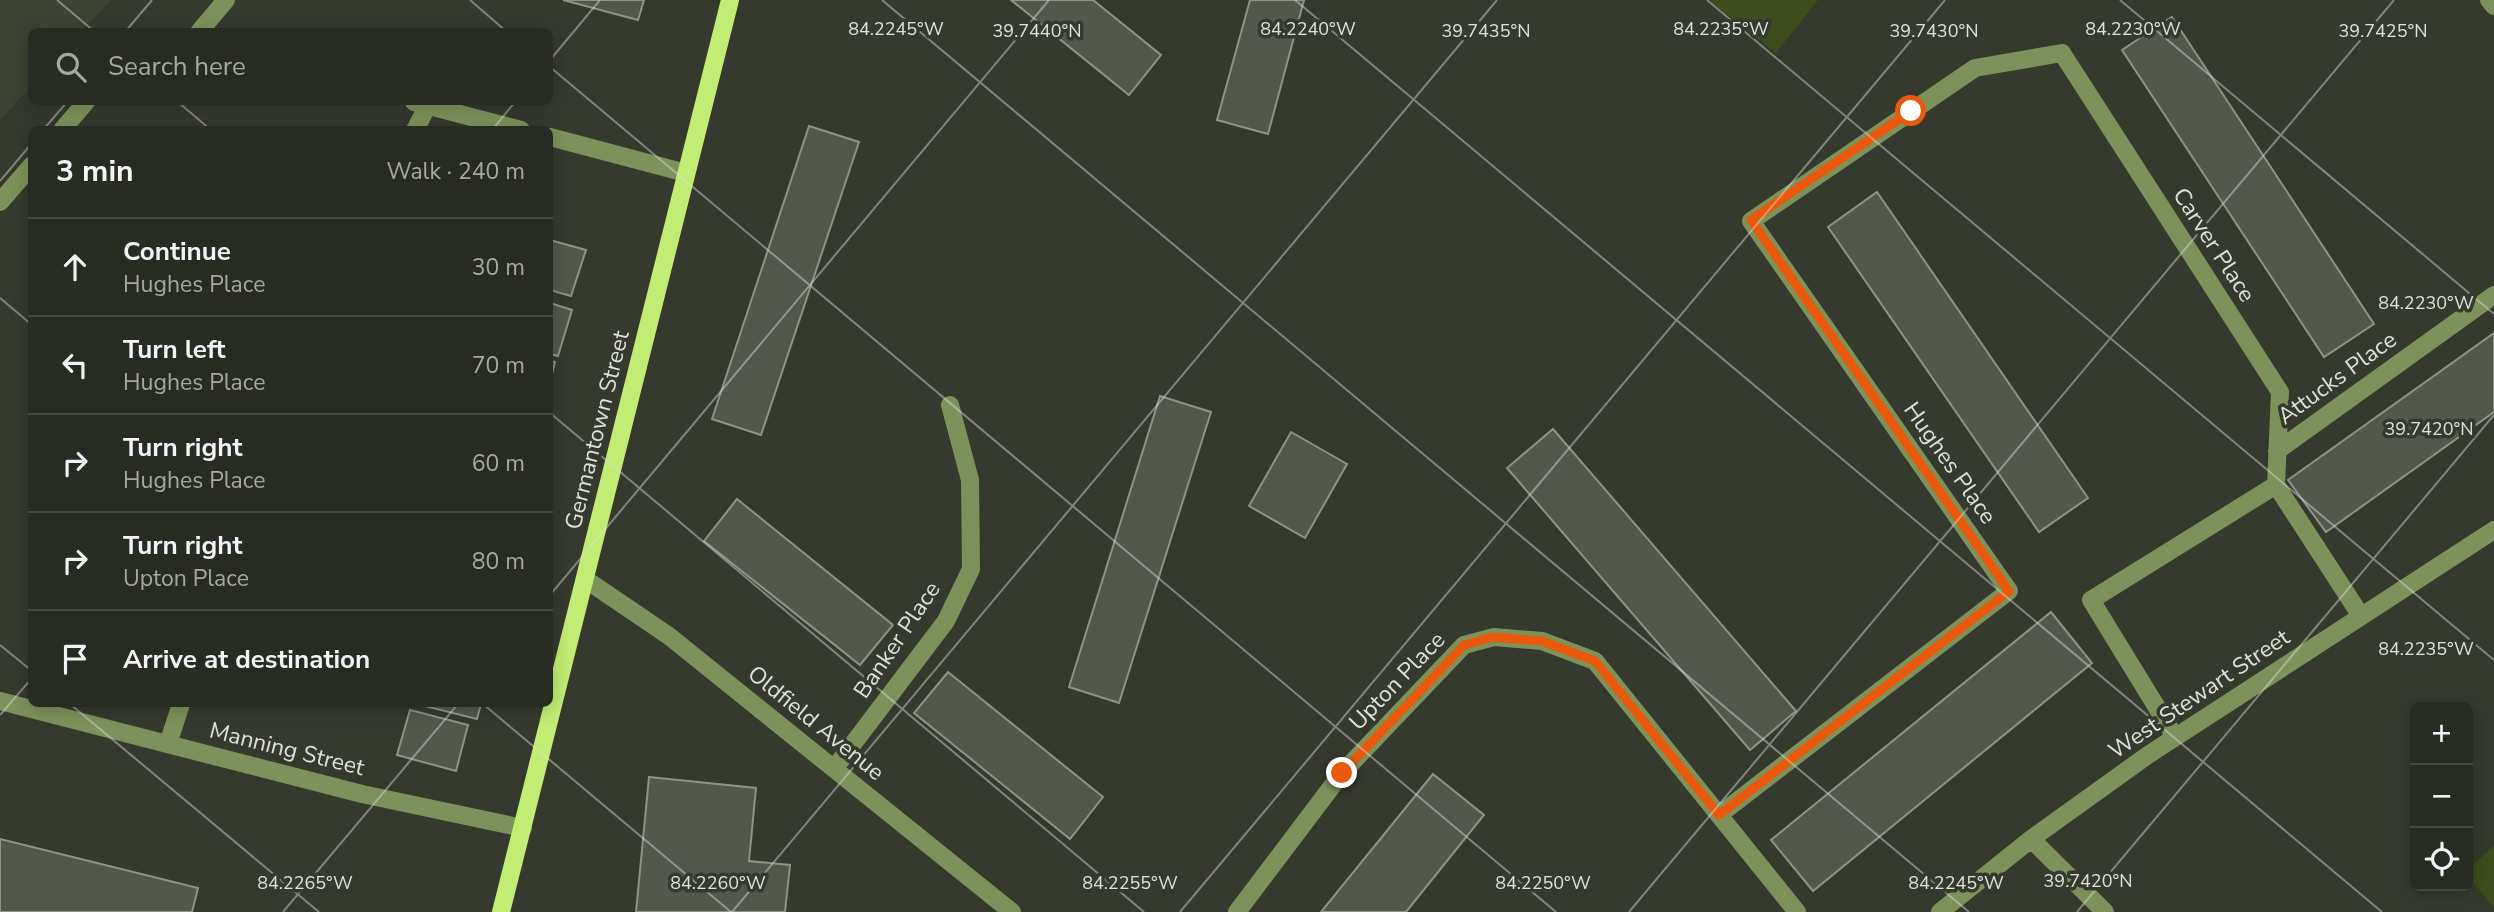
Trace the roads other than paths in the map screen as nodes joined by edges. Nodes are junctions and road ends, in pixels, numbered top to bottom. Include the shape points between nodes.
1 (226, 0) edge
2 (730, 0) edge
3 (2489, 0) edge
4 (2494, 6) edge
5 (202, 28) edge
6 (83, 105) edge
7 (421, 105) edge
8 (428, 105) edge
9 (1911, 111) joint
10 (65, 126) edge
11 (416, 126) edge
12 (506, 126) edge
13 (553, 138) edge
14 (28, 170) edge
15 (686, 173) junction
16 (0, 202) edge
17 (2494, 295) edge
18 (950, 405) dead end
19 (2277, 451) junction
20 (2276, 485) junction
21 (2494, 530) edge
22 (585, 579) junction
23 (2361, 616) junction
24 (0, 701) edge
25 (180, 707) edge
26 (2175, 737) junction
27 (168, 744) junction
28 (834, 769) junction
29 (1719, 815) junction
30 (523, 828) junction
31 (2031, 839) junction
32 (501, 912) edge
33 (1012, 912) edge
34 (1237, 912) edge
35 (1797, 912) edge
36 (1940, 912) edge
37 (2105, 912) edge

1 - 5 street
2 - 15 main road, Germantown Street
3 - 4 street
6 - 10 street
7 - 11 street
8 - 12 street
9 - 19 street, Carver Place via 1976,68 2062,53 2280,392
9 - 29 street, Hughes Place via 1751,220 2009,591
13 - 15 street
14 - 16 street
15 - 22 main road, Germantown Street
17 - 19 street, Attucks Place
18 - 28 street, Banker Place via 970,480 971,569 946,621
19 - 20 street, Carver Place
20 - 23 street
20 - 26 street via 2091,600
21 - 23 street, West Stewart Street
22 - 28 street, Oldfield Avenue via 669,636
22 - 30 main road, Germantown Street
23 - 26 street, West Stewart Street
24 - 27 street, Manning Street
25 - 27 street
26 - 31 street, West Stewart Street
27 - 30 street, Manning Street via 362,794
28 - 33 street, Oldfield Avenue
29 - 34 street, Upton Place via 1595,661 1542,641 1493,637 1464,645 1342,773
29 - 35 street, Upton Place
30 - 32 main road, Germantown Street
31 - 36 street, West Stewart Street
31 - 37 street

